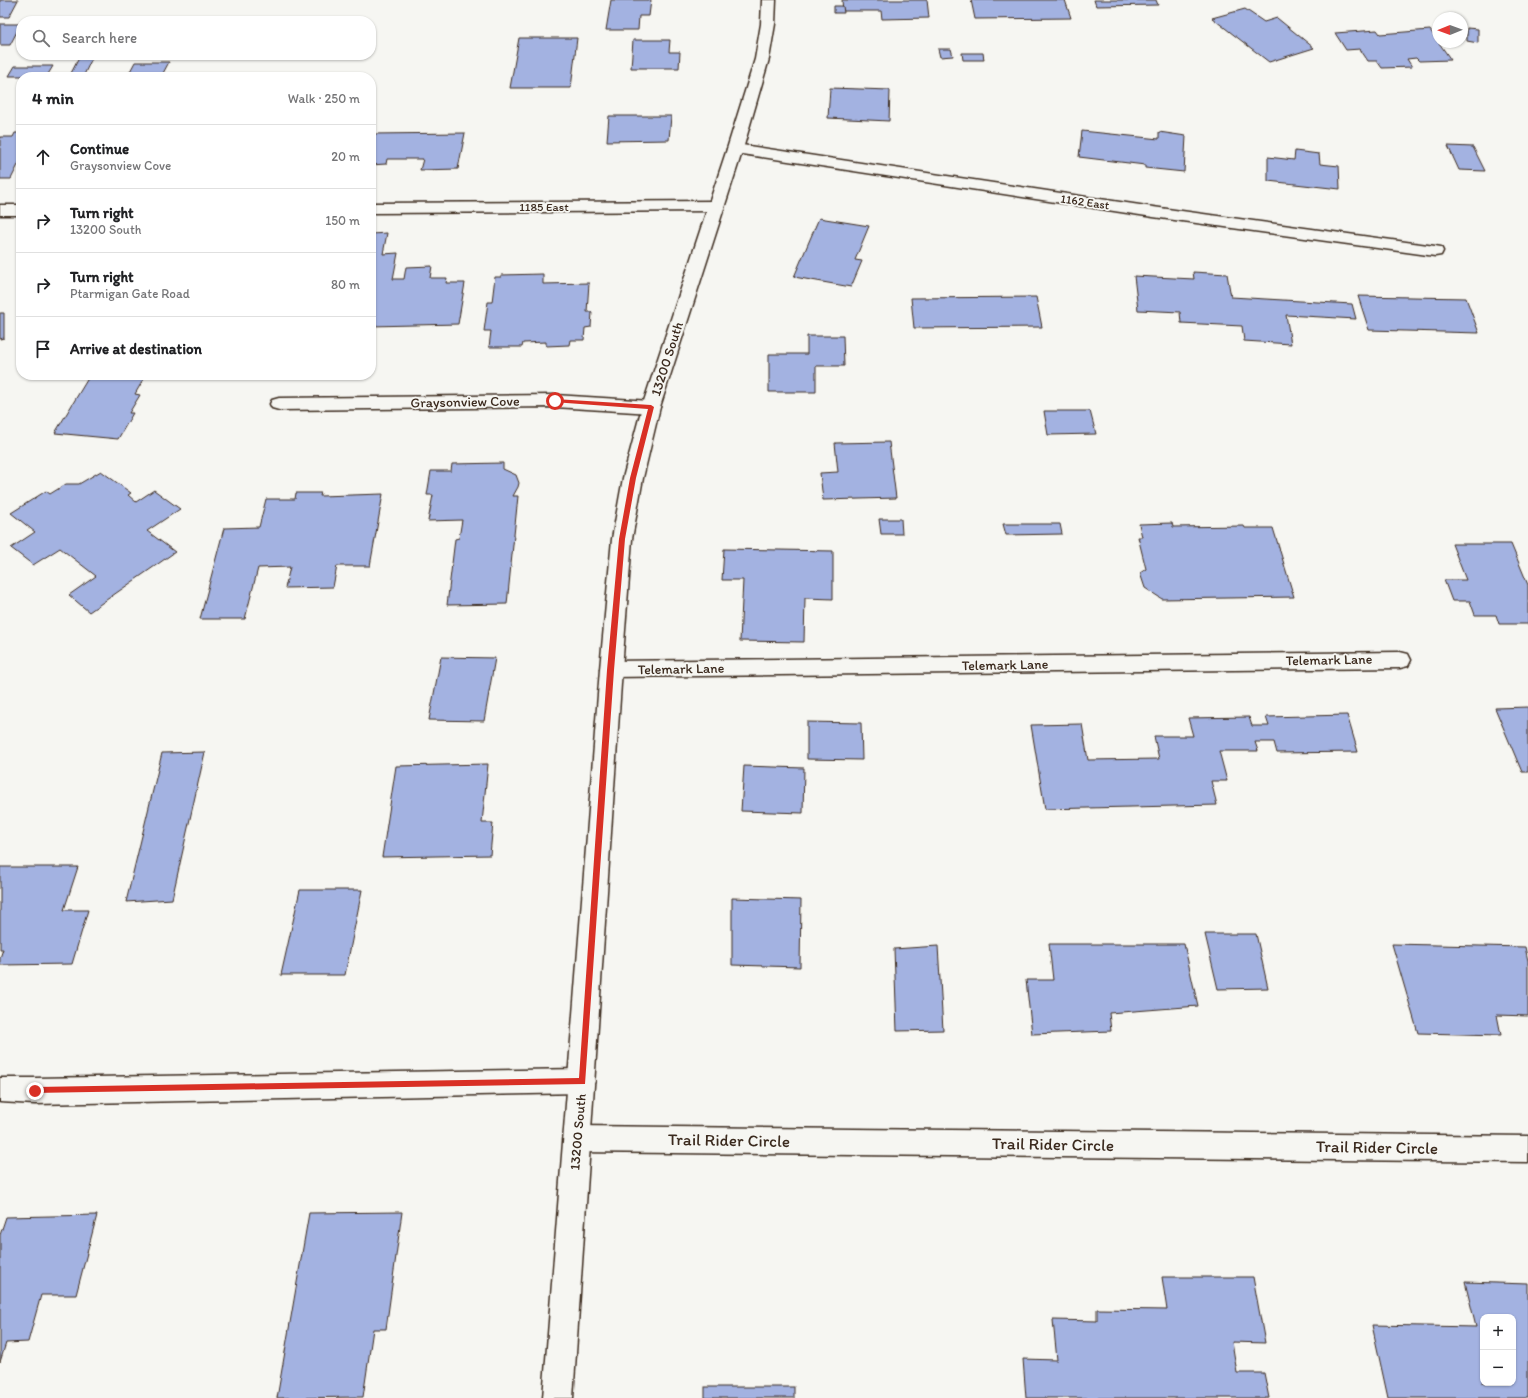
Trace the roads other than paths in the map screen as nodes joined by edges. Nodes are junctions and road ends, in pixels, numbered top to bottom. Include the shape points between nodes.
1 (769, 0) edge
2 (735, 149) junction
3 (716, 206) junction
4 (376, 208) edge
5 (0, 210) edge
6 (16, 210) edge
7 (1435, 251) dead end
8 (279, 404) dead end
9 (651, 407) junction
10 (1400, 660) dead end
11 (611, 670) junction
12 (582, 1081) junction
13 (0, 1090) edge
14 (577, 1139) junction
15 (1528, 1149) edge
16 (558, 1398) edge

1 - 2 street, 13200 South via 762,59
2 - 3 street, 13200 South
2 - 7 street, 1162 East
3 - 4 street, 1185 East
3 - 9 street, 13200 South
5 - 6 street
8 - 9 street, Graysonview Cove via 555,401
9 - 11 street, 13200 South via 633,478 622,539
10 - 11 street, Telemark Lane
11 - 12 street, 13200 South
12 - 13 street
12 - 14 street, 13200 South
14 - 15 street, Trail Rider Circle
14 - 16 street, 13200 South

